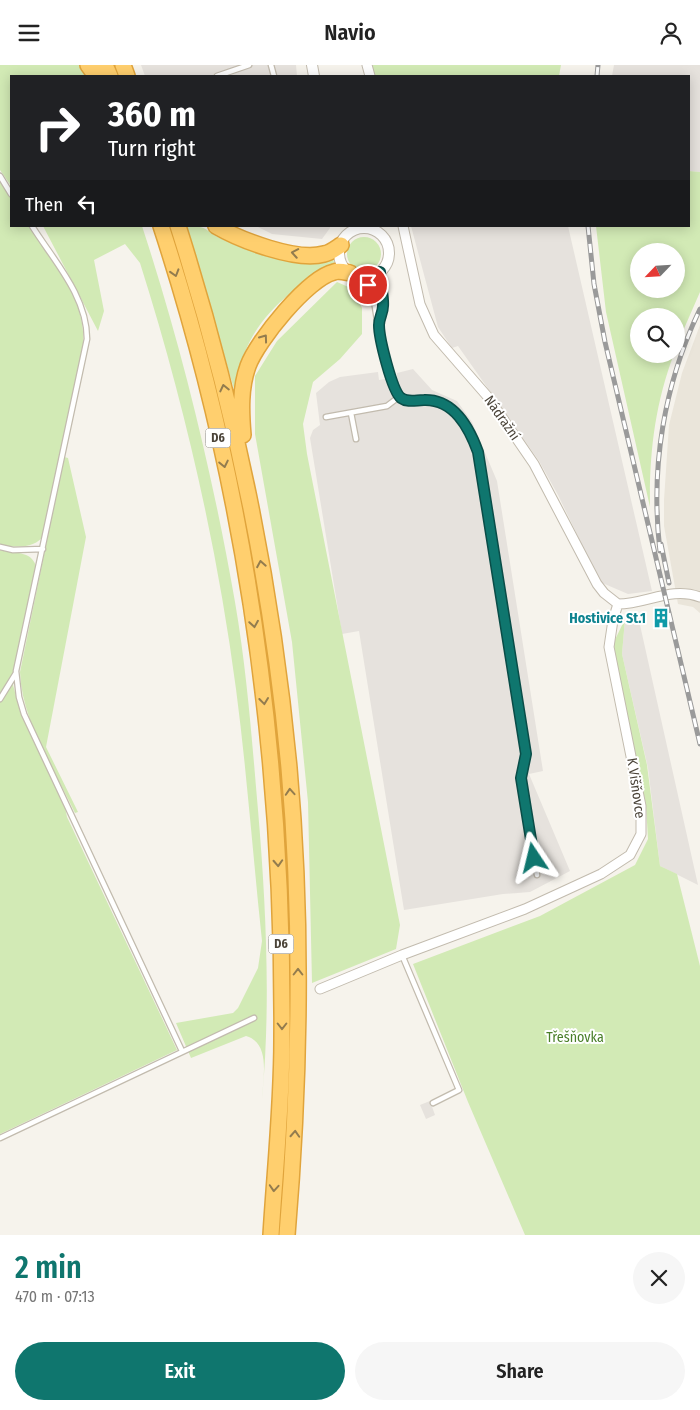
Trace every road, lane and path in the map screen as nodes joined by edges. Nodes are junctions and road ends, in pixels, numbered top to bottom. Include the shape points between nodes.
1 (250, 65) edge
2 (220, 75) edge
3 (0, 176) edge
4 (10, 192) edge
5 (33, 227) edge
6 (161, 227) edge
7 (178, 227) edge
8 (218, 227) edge
9 (402, 227) edge
10 (356, 228) edge
11 (341, 245) junction
12 (380, 272) junction
13 (356, 275) junction
14 (378, 323) junction
15 (400, 397) junction
16 (351, 413) junction
17 (326, 417) dead end
18 (356, 439) dead end
19 (247, 486) junction
20 (0, 547) edge
21 (43, 549) junction
22 (700, 597) edge
23 (618, 603) junction
24 (16, 671) junction
25 (0, 699) edge
26 (537, 875) dead end
27 (402, 955) junction
28 (320, 989) dead end
29 (254, 1018) dead end
30 (182, 1051) junction
31 (433, 1103) dead end
32 (0, 1137) edge
33 (270, 1235) edge
34 (287, 1235) edge

1 - 2 lane
3 - 4 lane
5 - 21 lane via 76,295 87,328 85,354
6 -> 33 highway, D6 via 203,373 235,515 258,653 272,769 279,871 282,1043
19 -> 7 highway, D6 via 220,369
11 -> 8 highway via 322,255 307,255 254,244
9 - 23 street, Nádražní via 420,304 434,335 488,397 534,464 597,584
10 - 11 street
10 - 12 street via 372,229 384,237 389,252 386,266
11 - 13 street via 341,260
12 - 13 street via 372,277
12 - 14 lane via 384,306
13 - 14 lane via 373,294
19 -> 13 highway via 241,413 248,366 264,337 295,301 323,276 335,271
14 - 15 lane via 380,340
15 - 16 lane via 387,406
15 - 26 lane via 412,401 435,400 450,407 466,427 478,452 526,754 521,778
16 - 17 lane
16 - 18 lane
34 -> 19 highway, D6 via 298,1046 295,863 289,768 275,651
20 - 21 lane
21 - 24 lane
22 - 23 street via 674,592 629,604
23 - 27 street, K Višňovce via 609,647 641,806 641,834 630,855 616,866 525,909
24 - 25 lane
24 - 30 lane via 24,714
27 - 28 street, K Višňovce
27 - 31 lane via 459,1090
29 - 30 lane
30 - 32 lane

